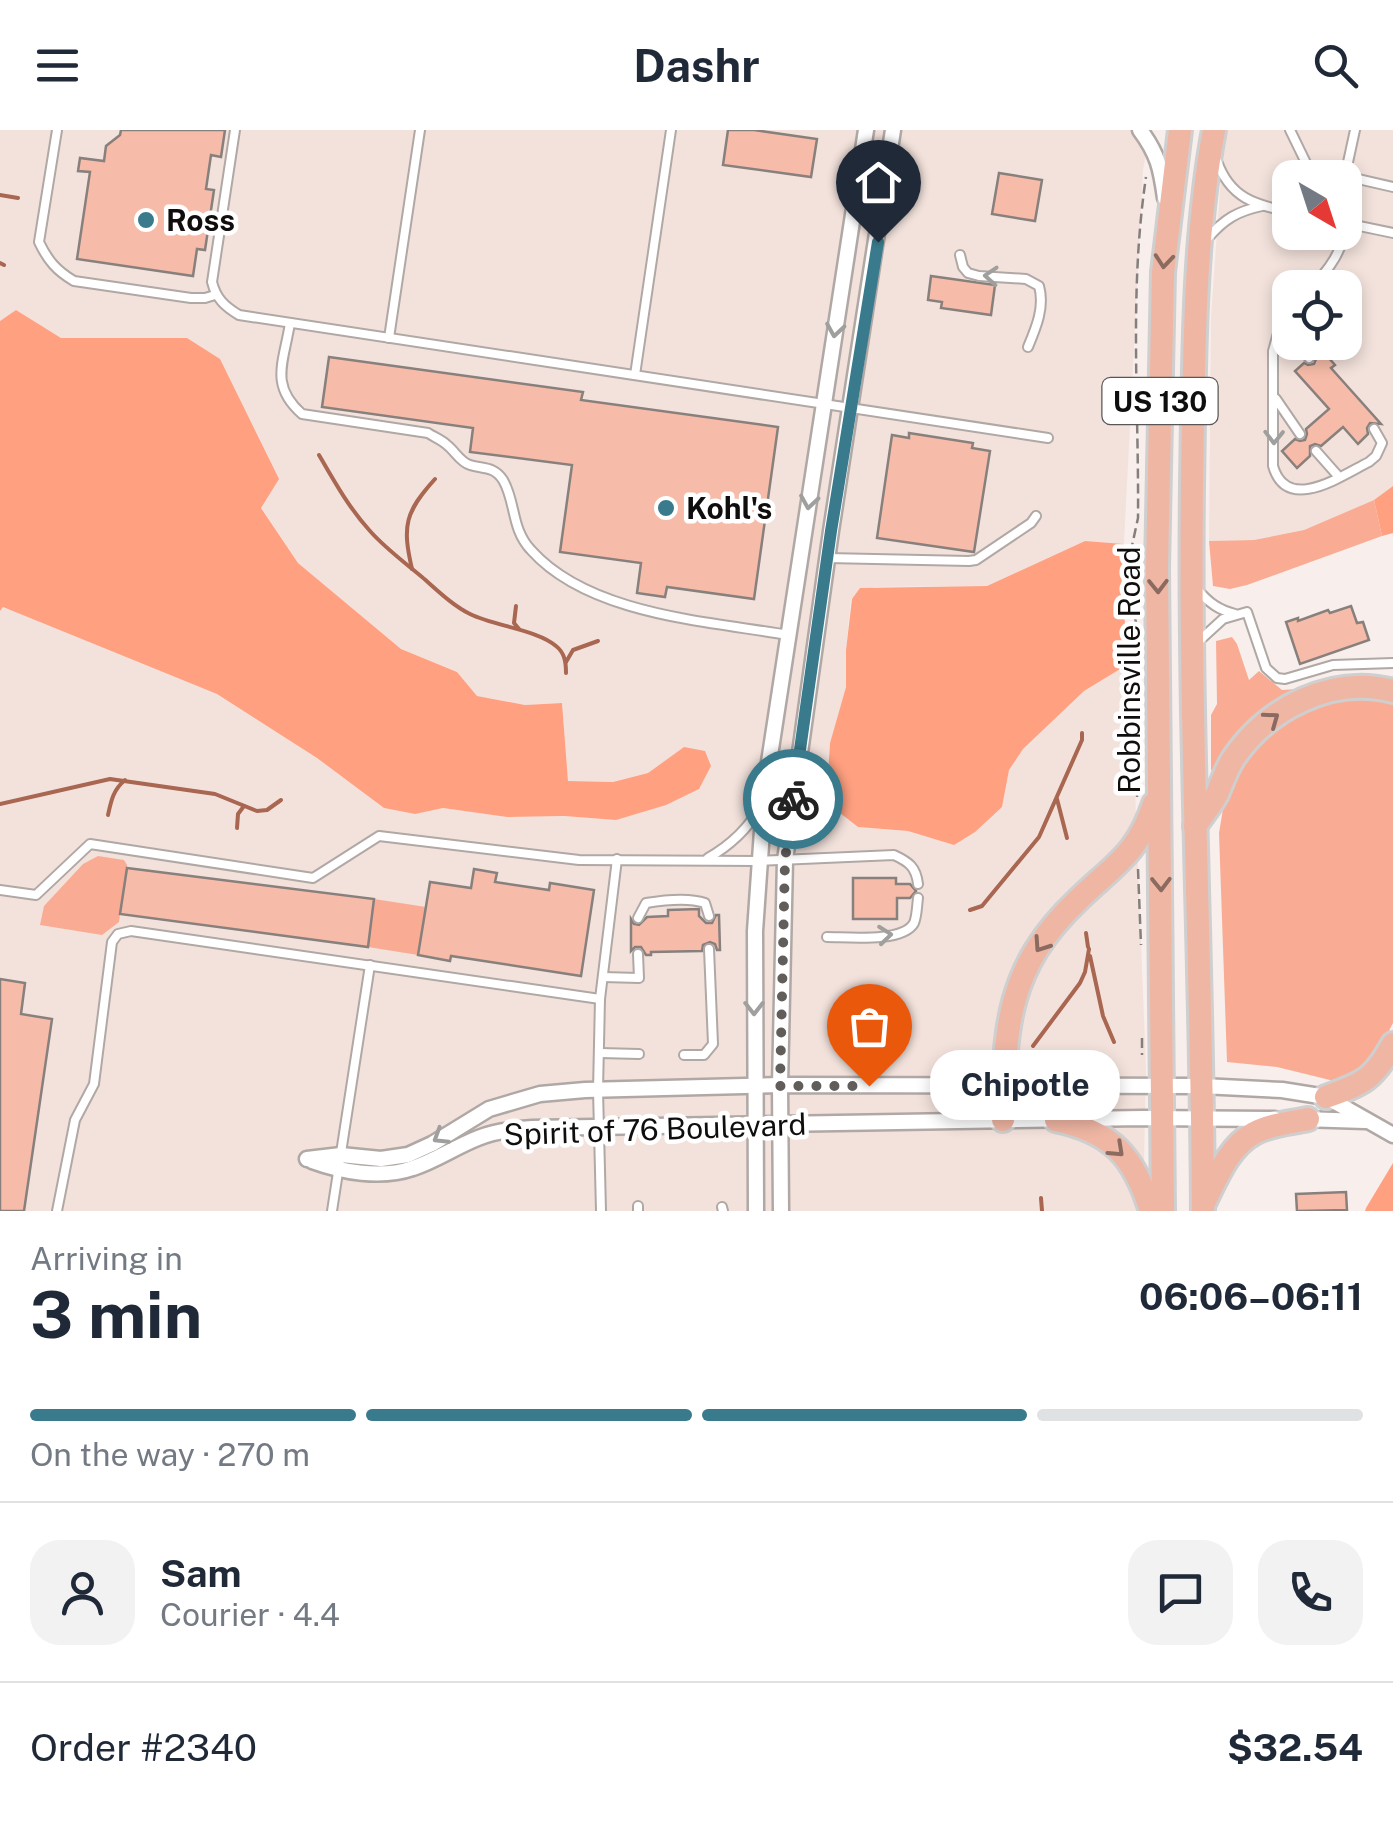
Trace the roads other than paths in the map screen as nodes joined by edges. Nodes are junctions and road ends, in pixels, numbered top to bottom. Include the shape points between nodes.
1 (57, 130) edge
2 (235, 130) edge
3 (420, 130) edge
4 (671, 130) edge
5 (866, 130) edge
6 (894, 130) edge
7 (1140, 130) edge
8 (1180, 130) edge
9 (1290, 130) edge
10 (1356, 130) edge
11 (1212, 137) edge
12 (1305, 160) edge
13 (1393, 187) edge
14 (1262, 206) junction
15 (1272, 208) edge
16 (1169, 219) junction
17 (1362, 227) edge
18 (1393, 234) edge
19 (1200, 251) junction
20 (960, 255) dead end
21 (216, 295) junction
22 (290, 323) junction
23 (388, 338) junction
24 (1028, 347) dead end
25 (1273, 360) edge
26 (635, 375) junction
27 (1274, 396) junction
28 (824, 405) junction
29 (851, 409) junction
30 (1374, 430) dead end
31 (1300, 434) dead end
32 (1048, 438) dead end
33 (1316, 451) dead end
34 (1339, 477) junction
35 (1036, 516) dead end
36 (827, 558) junction
37 (1191, 579) junction
38 (1235, 614) junction
39 (788, 635) junction
40 (1192, 647) junction
41 (1393, 663) edge
42 (1393, 691) edge
43 (1160, 786) junction
44 (764, 800) junction
45 (1195, 826) junction
46 (617, 859) junction
47 (704, 860) junction
48 (785, 860) junction
49 (758, 861) junction
50 (918, 884) dead end
51 (0, 890) edge
52 (918, 898) dead end
53 (708, 916) dead end
54 (638, 918) dead end
55 (826, 937) dead end
56 (709, 949) dead end
57 (638, 954) dead end
58 (370, 965) junction
59 (603, 977) junction
60 (600, 998) junction
61 (1393, 1044) edge
62 (600, 1053) junction
63 (639, 1054) dead end
64 (684, 1055) dead end
65 (756, 1086) junction
66 (780, 1086) junction
67 (1004, 1086) junction
68 (1202, 1086) junction
69 (1162, 1087) junction
70 (598, 1090) junction
71 (1326, 1096) junction
72 (1163, 1118) junction
73 (1308, 1119) junction
74 (1003, 1120) junction
75 (1056, 1120) junction
76 (1203, 1120) junction
77 (1366, 1121) junction
78 (780, 1124) junction
79 (756, 1125) junction
80 (598, 1127) junction
81 (1393, 1135) edge
82 (339, 1163) junction
83 (1203, 1209) edge
84 (57, 1211) edge
85 (332, 1211) edge
86 (601, 1211) edge
87 (756, 1211) edge
88 (781, 1211) edge
89 (1151, 1211) edge
90 (1163, 1211) edge

1 - 21 lane via 40,242 59,272 74,282 192,298
2 - 21 lane via 212,282
3 - 23 lane
4 - 26 lane
5 -> 28 street
6 - 29 street
7 - 16 street via 1160,165
8 - 16 highway, Robbinsville Road / US 130
9 - 12 lane
10 - 13 lane via 1345,176
11 - 14 lane via 1228,184
11 - 19 highway, Robbinsville Road / US 130
14 - 15 lane
14 - 19 lane via 1224,220
16 -> 43 highway, Robbinsville Road / US 130 via 1157,568
17 - 18 lane
19 - 37 highway, Robbinsville Road / US 130
24 -> 20 lane via 1043,298 1039,286 968,273
21 - 22 lane via 239,316
22 - 23 lane
22 - 39 lane via 280,380 302,414 428,433 470,465 492,469 503,480 531,551 592,592 633,609
23 - 26 lane
25 - 27 lane
26 - 28 lane
27 - 31 lane
27 -> 34 lane via 1273,466 1280,481 1310,490
28 - 29 lane
28 -> 39 street
29 - 32 lane
29 - 36 street
30 - 34 lane via 1382,443 1376,456
33 - 34 lane
35 - 36 lane via 969,562
36 - 48 street
37 - 38 lane via 1210,603
37 - 40 highway, Robbinsville Road / US 130
38 - 40 lane
38 - 41 lane via 1247,612 1266,668 1277,678
39 - 44 street
40 - 45 highway, Robbinsville Road / US 130
45 -> 42 highway via 1233,759 1279,713 1344,688
43 -> 67 highway via 1138,842 1068,910 1026,968 1009,1022
43 -> 69 highway, Robbinsville Road / US 130
44 - 47 lane via 739,836
44 - 49 street
45 - 68 highway, Robbinsville Road / US 130
46 - 47 lane
46 - 51 lane via 379,836 313,878 90,844 36,895
46 - 59 lane
47 - 49 lane
48 - 49 lane
48 - 50 lane via 894,855 915,868
48 - 66 street
49 -> 65 street
55 -> 52 lane via 906,932
53 - 54 lane via 706,903 685,900 646,903
56 - 64 lane via 713,1044 704,1055
57 - 59 lane via 639,978
58 - 60 lane
58 - 82 lane
58 - 84 lane via 118,934 94,1084 75,1120
59 - 60 lane
60 - 62 lane
61 - 71 highway via 1369,1079
62 - 63 lane
62 - 70 lane
65 - 66 street, Spirit of 76 Boulevard
65 - 70 street, Spirit of 76 Boulevard
65 - 79 street
66 - 67 street, Spirit of 76 Boulevard
66 - 78 street
67 - 69 street, Spirit of 76 Boulevard
67 - 74 highway
68 - 69 street, Spirit of 76 Boulevard
68 - 71 street, Spirit of 76 Boulevard
68 - 76 highway, Robbinsville Road / US 130
69 - 72 highway, Robbinsville Road / US 130
70 - 80 lane
70 -> 82 street, Spirit of 76 Boulevard via 514,1100 408,1154
71 - 77 street
72 - 75 street, Spirit of 76 Boulevard
72 - 76 street, Spirit of 76 Boulevard
72 - 90 highway, Robbinsville Road / US 130
73 - 76 street, Spirit of 76 Boulevard
73 - 77 street, Spirit of 76 Boulevard
73 - 83 highway via 1268,1127 1240,1144
74 - 75 street, Spirit of 76 Boulevard
74 - 78 street, Spirit of 76 Boulevard
75 -> 89 highway via 1085,1126 1113,1144 1132,1164
76 - 83 highway, Robbinsville Road / US 130
77 - 81 street
78 - 79 street, Spirit of 76 Boulevard
78 - 88 street
79 - 80 street, Spirit of 76 Boulevard
79 - 87 street
80 - 82 street, Spirit of 76 Boulevard via 505,1130 410,1170 386,1173
80 - 86 lane
82 - 85 lane

